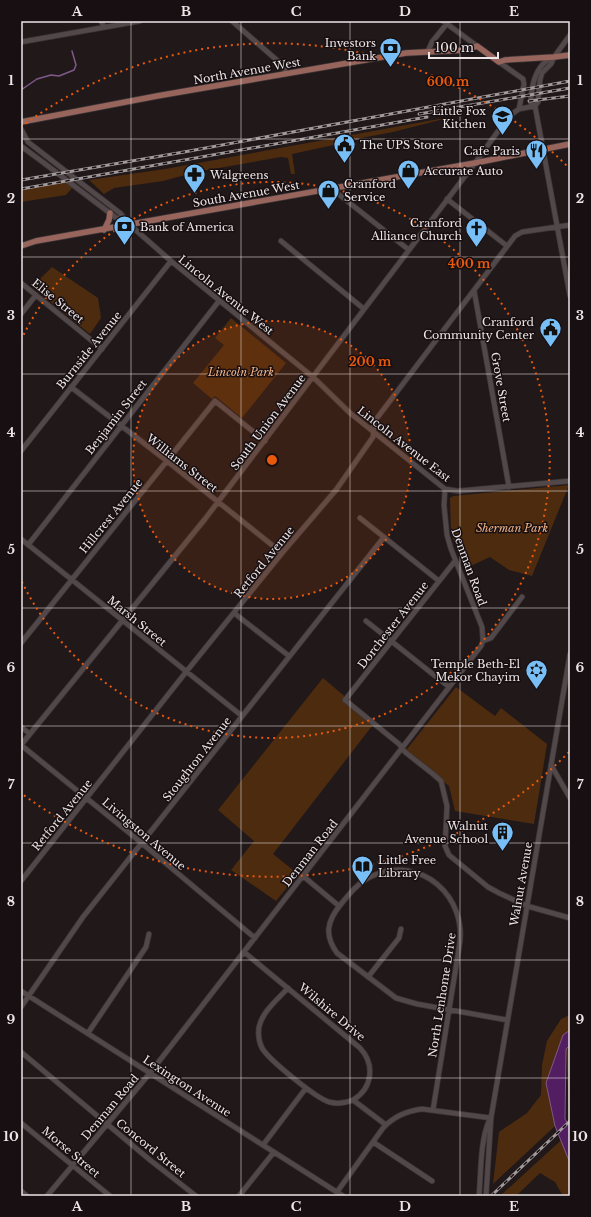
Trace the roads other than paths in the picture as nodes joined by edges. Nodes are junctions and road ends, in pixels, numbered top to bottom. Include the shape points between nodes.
1 (101, 21) edge
2 (140, 21) edge
3 (232, 21) edge
4 (446, 22) edge
5 (104, 27) junction
6 (570, 35) edge
7 (21, 42) edge
8 (476, 46) junction
9 (428, 51) junction
10 (570, 54) edge
11 (554, 57) junction
12 (499, 62) junction
13 (286, 74) junction
14 (535, 106) junction
15 (520, 107) junction
16 (21, 122) edge
17 (21, 130) edge
18 (570, 144) edge
19 (21, 146) edge
20 (542, 149) junction
21 (475, 163) junction
22 (332, 189) junction
23 (447, 199) junction
24 (110, 213) junction
25 (570, 224) edge
26 (130, 225) junction
27 (557, 227) junction
28 (104, 230) junction
29 (280, 241) dead end
30 (21, 246) edge
31 (507, 246) junction
32 (409, 250) junction
33 (171, 261) junction
34 (21, 283) edge
35 (474, 290) junction
36 (36, 295) junction
37 (570, 296) edge
38 (219, 302) junction
39 (364, 309) junction
40 (21, 314) edge
41 (102, 348) junction
42 (313, 377) junction
43 (71, 387) junction
44 (120, 426) junction
45 (373, 432) junction
46 (264, 441) junction
47 (21, 451) edge
48 (167, 461) junction
49 (570, 481) edge
50 (509, 487) junction
51 (445, 489) junction
52 (217, 502) junction
53 (360, 518) dead end
54 (384, 537) junction
55 (21, 539) edge
56 (28, 545) junction
57 (282, 553) junction
58 (455, 561) junction
59 (71, 580) junction
60 (439, 581) junction
61 (522, 597) dead end
62 (234, 613) junction
63 (122, 621) junction
64 (366, 621) dead end
65 (391, 641) junction
66 (483, 641) junction
67 (21, 643) edge
68 (570, 654) edge
69 (289, 656) junction
70 (186, 672) junction
71 (449, 688) junction
72 (242, 716) junction
73 (21, 727) edge
74 (30, 734) junction
75 (21, 745) edge
76 (402, 748) junction
77 (551, 765) junction
78 (570, 798) edge
79 (87, 799) junction
80 (142, 843) junction
81 (303, 876) junction
82 (21, 881) edge
83 (339, 906) junction
84 (527, 906) junction
85 (570, 918) edge
86 (401, 929) dead end
87 (149, 934) dead end
88 (255, 938) junction
89 (244, 952) junction
90 (368, 977) junction
91 (288, 988) junction
92 (21, 991) edge
93 (29, 996) junction
94 (21, 1007) edge
95 (449, 1010) junction
96 (507, 1020) junction
97 (88, 1033) junction
98 (21, 1052) edge
99 (150, 1073) junction
100 (306, 1088) junction
101 (353, 1100) junction
102 (433, 1110) junction
103 (490, 1118) junction
104 (21, 1123) edge
105 (107, 1124) junction
106 (386, 1125) junction
107 (373, 1142) junction
108 (263, 1145) junction
109 (274, 1152) junction
110 (73, 1166) junction
111 (432, 1181) dead end
112 (21, 1191) edge
113 (337, 1192) junction
114 (27, 1196) edge
115 (47, 1196) edge
116 (110, 1196) edge
117 (196, 1196) edge
118 (239, 1196) edge
119 (343, 1196) edge
120 (480, 1196) edge
121 (486, 1196) edge

1 - 5 street
2 - 5 street
3 - 13 street via 279,62
4 - 8 street
4 - 9 street
5 - 7 street
6 - 11 street
8 - 9 main road, North Avenue West via 467,50
8 - 12 main road
9 - 13 main road, North Avenue West
10 - 11 main road
11 - 12 main road
11 - 14 street via 541,75 538,102
12 - 15 street via 523,79
13 - 16 main road, North Avenue West
14 - 15 street
14 - 20 street
15 - 21 street, South Union Avenue via 509,116
17 - 26 street, Lincoln Avenue West via 28,142 120,213
18 - 20 main road, South Avenue West
19 - 24 street, Lincoln Avenue West
20 - 21 main road, South Avenue West
20 - 27 street
21 - 22 main road, South Avenue West
21 - 23 street, South Union Avenue
22 - 26 main road, South Avenue West
22 - 32 street
23 - 31 street
23 - 32 street, South Union Avenue
24 - 26 street, Lincoln Avenue West
24 - 28 main road
25 - 27 street, Retford Avenue
26 - 28 main road, South Avenue West
26 - 33 street, Lincoln Avenue West
27 - 31 street, Retford Avenue via 522,232
27 - 37 street
28 - 30 main road, South Avenue West via 36,241
29 - 39 street
31 - 35 street, Retford Avenue
32 - 39 street, South Union Avenue
33 - 38 street, Lincoln Avenue West
33 - 41 street, Burnside Avenue
34 - 36 street, Elise Street
35 - 45 street, Retford Avenue via 374,422
35 - 50 street, Grove Street
36 - 40 street
36 - 41 street, Elise Street
38 - 42 street, Lincoln Avenue West
38 - 44 street, Benjamin Street
39 - 42 street, South Union Avenue
41 - 43 street, Burnside Avenue
42 - 45 street, Lincoln Avenue East
42 - 46 street, South Union Avenue
43 - 44 street, Williams Street
43 - 47 street, Burnside Avenue
44 - 48 street, Williams Street
44 - 56 street, Benjamin Street
45 - 51 street, Lincoln Avenue East
45 - 57 street, Retford Avenue via 373,437 336,490
46 - 48 street, Hillcrest Avenue via 215,401
46 - 52 street, South Union Avenue
48 - 52 street, Williams Street
48 - 59 street, Hillcrest Avenue
49 - 50 street, Lincoln Avenue East
50 - 51 street, Lincoln Avenue East via 458,491
51 - 58 street, Denman Road via 445,522
52 - 57 street, Williams Street
52 - 63 street, South Union Avenue
53 - 54 street
54 - 60 street
54 - 69 street, Stoughton Avenue
55 - 56 street, Marsh Street
56 - 59 street, Marsh Street
57 - 62 street, Retford Avenue
58 - 60 street, Dorchester Avenue
58 - 66 street, Denman Road via 482,627
59 - 63 street, Marsh Street
59 - 67 street, Hillcrest Avenue
60 - 65 street, Dorchester Avenue
61 - 66 street via 491,638
62 - 69 street
62 - 70 street, Retford Avenue
63 - 70 street, Marsh Street
63 - 74 street, South Union Avenue
64 - 65 street
65 - 71 street
65 - 76 street, Dorchester Avenue via 345,700
66 - 71 street, Denman Road via 479,650
68 - 77 street, Walnut Avenue
69 - 72 street, Stoughton Avenue
70 - 72 street, Marsh Street
70 - 79 street, Retford Avenue
71 - 76 street, Denman Road
72 - 80 street, Stoughton Avenue
73 - 74 street
74 - 75 street, South Union Avenue
75 - 79 street, Livingston Avenue
76 - 81 street, Denman Road
76 - 84 street via 441,781 447,806 445,848 448,853 488,887
77 - 78 street
77 - 84 street, Walnut Avenue
79 - 80 street, Livingston Avenue
79 - 82 street, Retford Avenue
80 - 88 street, Livingston Avenue
80 - 93 street, Stoughton Avenue via 83,916
81 - 83 street
81 - 88 street, Denman Road
83 - 90 street via 330,922 330,942 337,953
83 - 95 street, North Lenhome Drive via 360,883 384,872 413,873 442,888 454,903 461,928
84 - 85 street
84 - 96 street, Walnut Avenue
86 - 90 street via 399,938
87 - 97 street via 146,947
88 - 89 street, Denman Road
89 - 91 street, Wilshire Drive
89 - 99 street, Denman Road
90 - 95 street via 396,998
91 - 100 street via 262,1018 259,1041 267,1055
91 - 101 street, Wilshire Drive via 365,1053 370,1065 370,1078 364,1091
92 - 93 street, Lexington Avenue
93 - 94 street, Stoughton Avenue
93 - 97 street, Lexington Avenue
95 - 96 street
95 - 102 street, North Lenhome Drive
96 - 103 street, Walnut Avenue
97 - 99 street, Lexington Avenue
98 - 105 street, Concord Street
99 - 105 street, Denman Road
99 - 108 street, Lexington Avenue
100 - 101 street via 334,1103
100 - 108 street
101 - 106 street
102 - 103 street
102 - 106 street via 406,1112
103 - 120 street, Walnut Avenue via 481,1162
103 - 121 street, Walnut Avenue
104 - 110 street, Morse Street
105 - 110 street, Denman Road
105 - 117 street, Concord Street
106 - 107 street
107 - 111 street
107 - 113 street
108 - 109 street, Lexington Avenue
109 - 113 street, Lexington Avenue
109 - 118 street
110 - 115 street, Denman Road
110 - 116 street, Morse Street
112 - 114 street
113 - 119 street, Lexington Avenue

